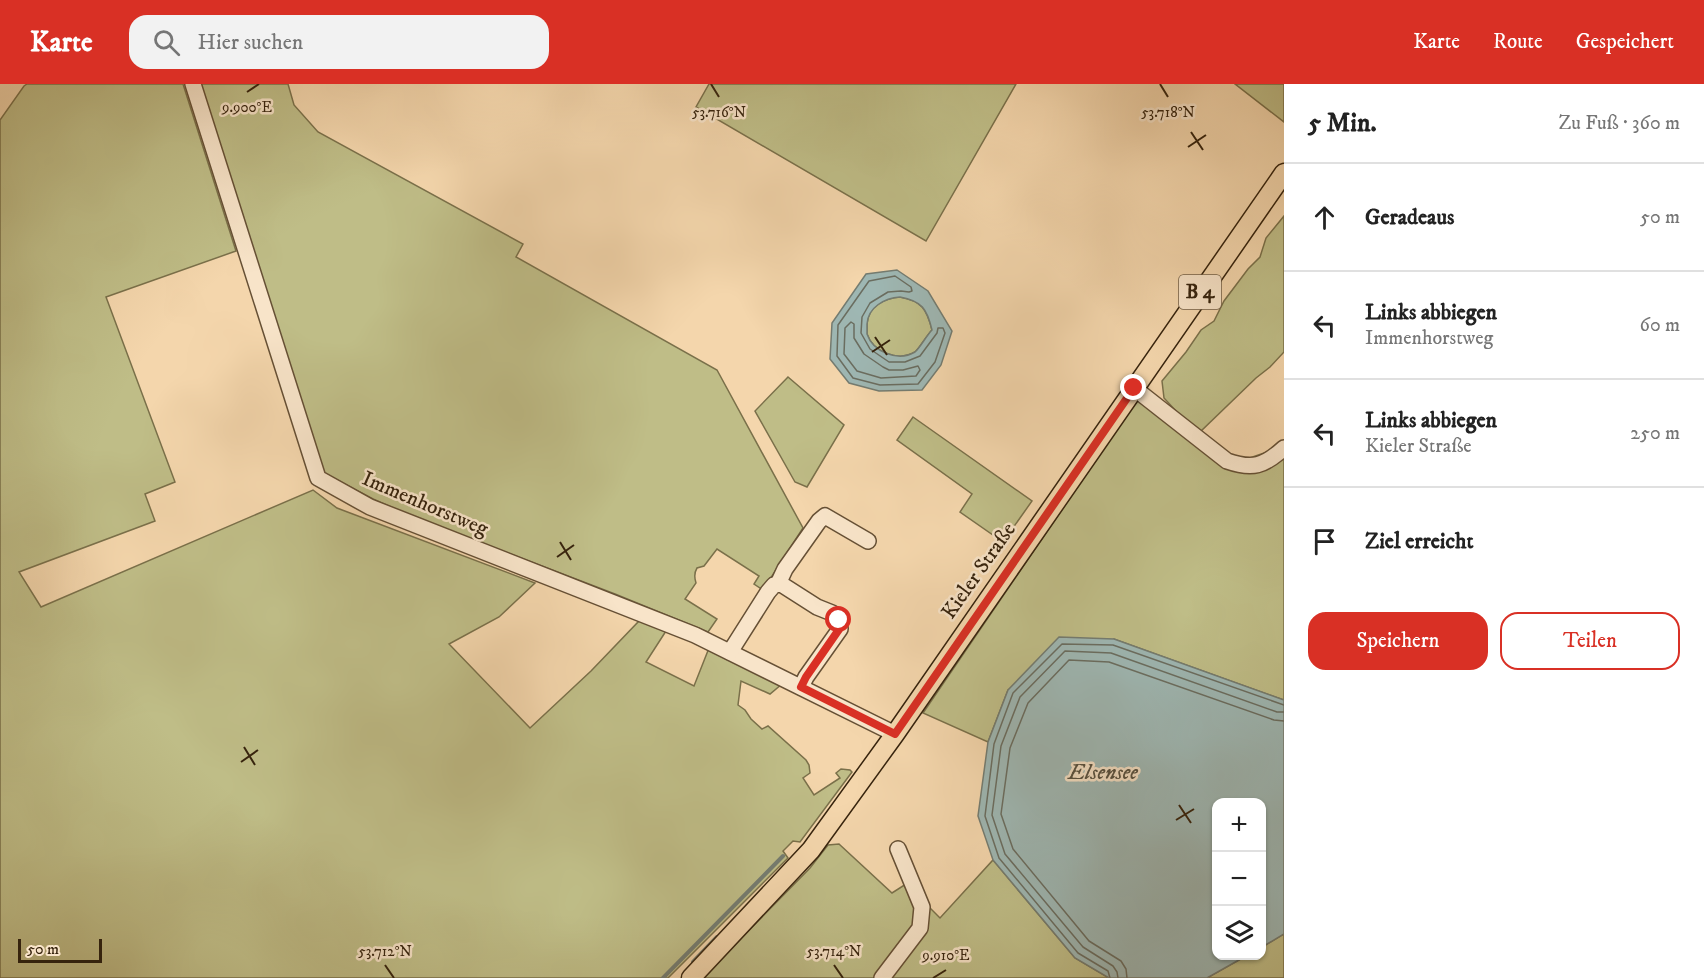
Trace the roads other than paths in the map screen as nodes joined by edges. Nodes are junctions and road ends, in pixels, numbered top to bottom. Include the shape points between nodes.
1 (193, 84) edge
2 (1284, 173) edge
3 (1134, 388) junction
4 (1284, 448) edge
5 (868, 541) dead end
6 (778, 584) junction
7 (730, 652) junction
8 (801, 687) junction
9 (895, 734) junction
10 (898, 849) dead end
11 (691, 978) edge
12 (882, 978) edge

1 - 7 street, Immenhorstweg via 318,478 370,507
2 - 3 main road, Kieler Straße / B 4
3 - 4 street via 1227,461 1244,467 1259,465
3 - 9 main road, Kieler Straße / B 4
5 - 6 street via 825,516
6 - 7 street via 768,592
6 - 8 street via 839,620 840,628
7 - 8 street, Immenhorstweg
8 - 9 street, Immenhorstweg
9 - 11 main road, Kieler Straße / B 4 via 811,850
10 - 12 street via 922,907 920,928

